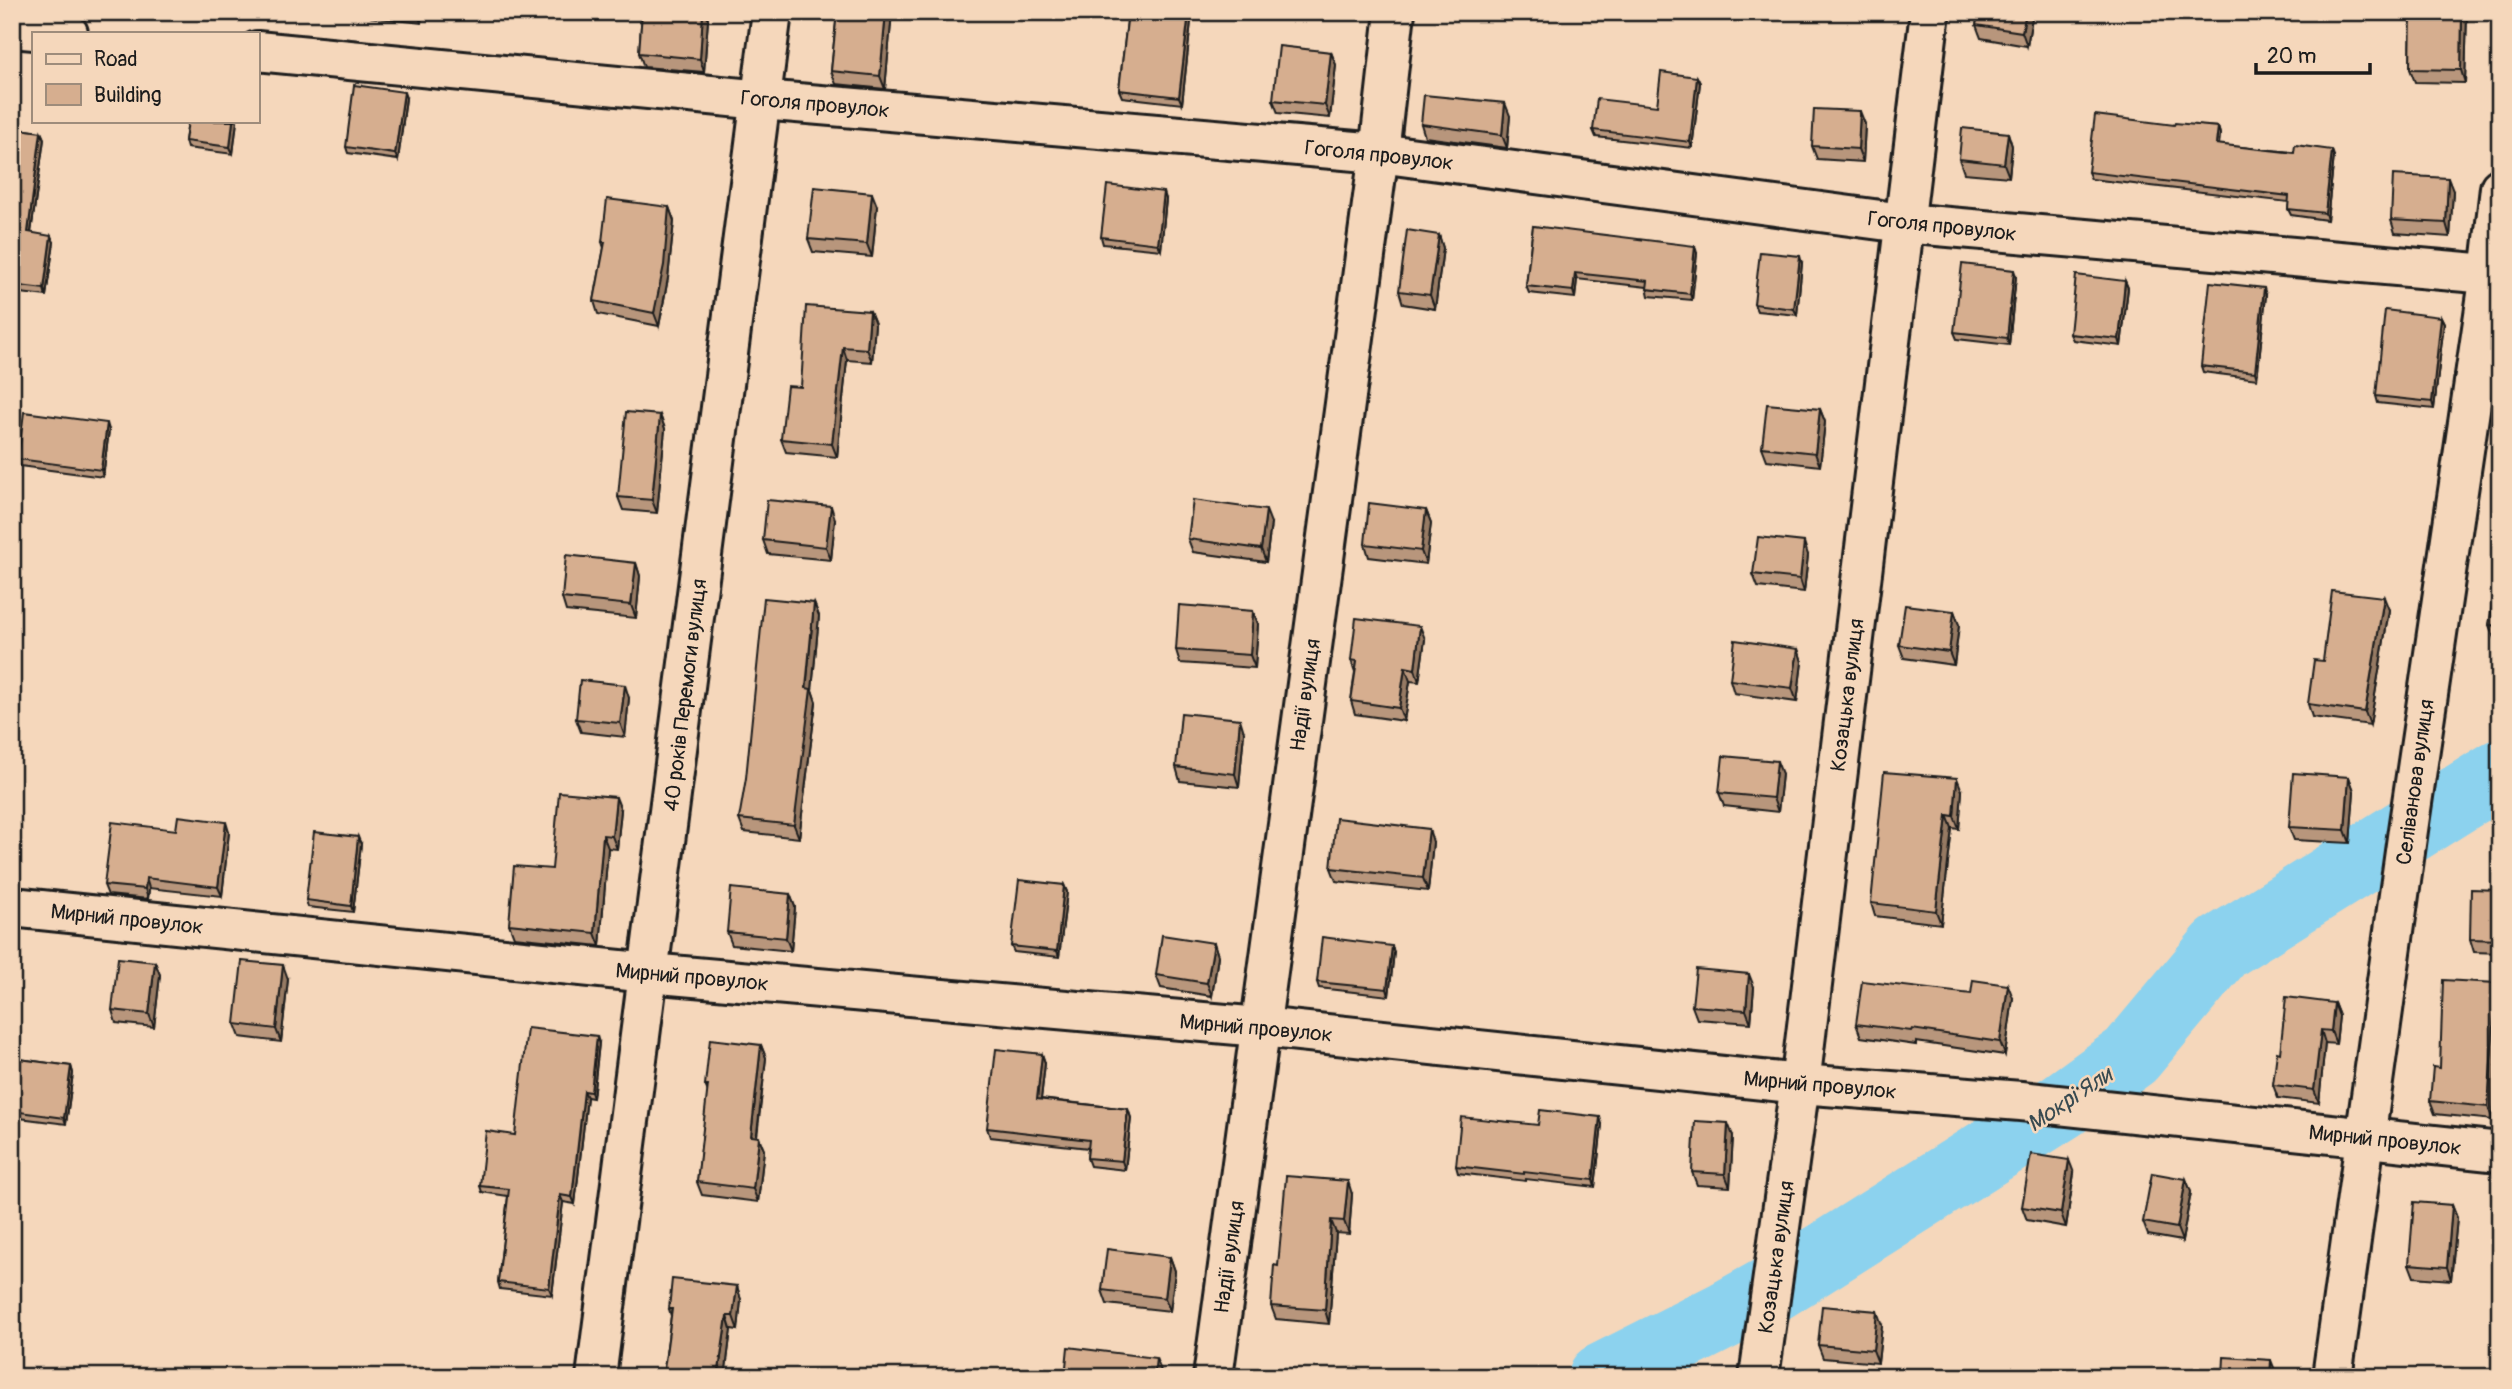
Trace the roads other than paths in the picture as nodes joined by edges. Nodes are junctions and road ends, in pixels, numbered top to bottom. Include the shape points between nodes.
1 (772, 12) edge
2 (1395, 12) edge
3 (1930, 12) edge
4 (12, 28) edge
5 (57, 32) edge
6 (259, 51) edge
7 (762, 100) junction
8 (1379, 153) junction
9 (2500, 188) edge
10 (1903, 223) junction
11 (2495, 274) edge
12 (12, 907) edge
13 (649, 973) junction
14 (1260, 1027) junction
15 (1800, 1084) junction
16 (2364, 1139) junction
17 (2500, 1152) edge
18 (596, 1377) edge
19 (1213, 1377) edge
20 (1759, 1377) edge
21 (2332, 1377) edge

1 - 7 street, 40 років Перемоги вулиця
2 - 8 street, Надії вулиця
3 - 10 street, Козацька вулиця
4 - 5 street
6 - 7 street, Гоголя провулок
7 - 8 street, Гоголя провулок
7 - 13 street, 40 років Перемоги вулиця
8 - 10 street, Гоголя провулок
8 - 14 street, Надії вулиця
9 - 11 street, Селіванова вулиця
10 - 11 street, Гоголя провулок
10 - 15 street, Козацька вулиця
11 - 16 street, Селіванова вулиця
12 - 13 street, Мирний провулок
13 - 14 street, Мирний провулок
13 - 18 street, 40 років Перемоги вулиця
14 - 15 street, Мирний провулок
14 - 19 street, Надії вулиця
15 - 16 street, Мирний провулок via 2021,1101
15 - 20 street, Козацька вулиця
16 - 17 street, Мирний провулок
16 - 21 street, Селіванова вулиця

